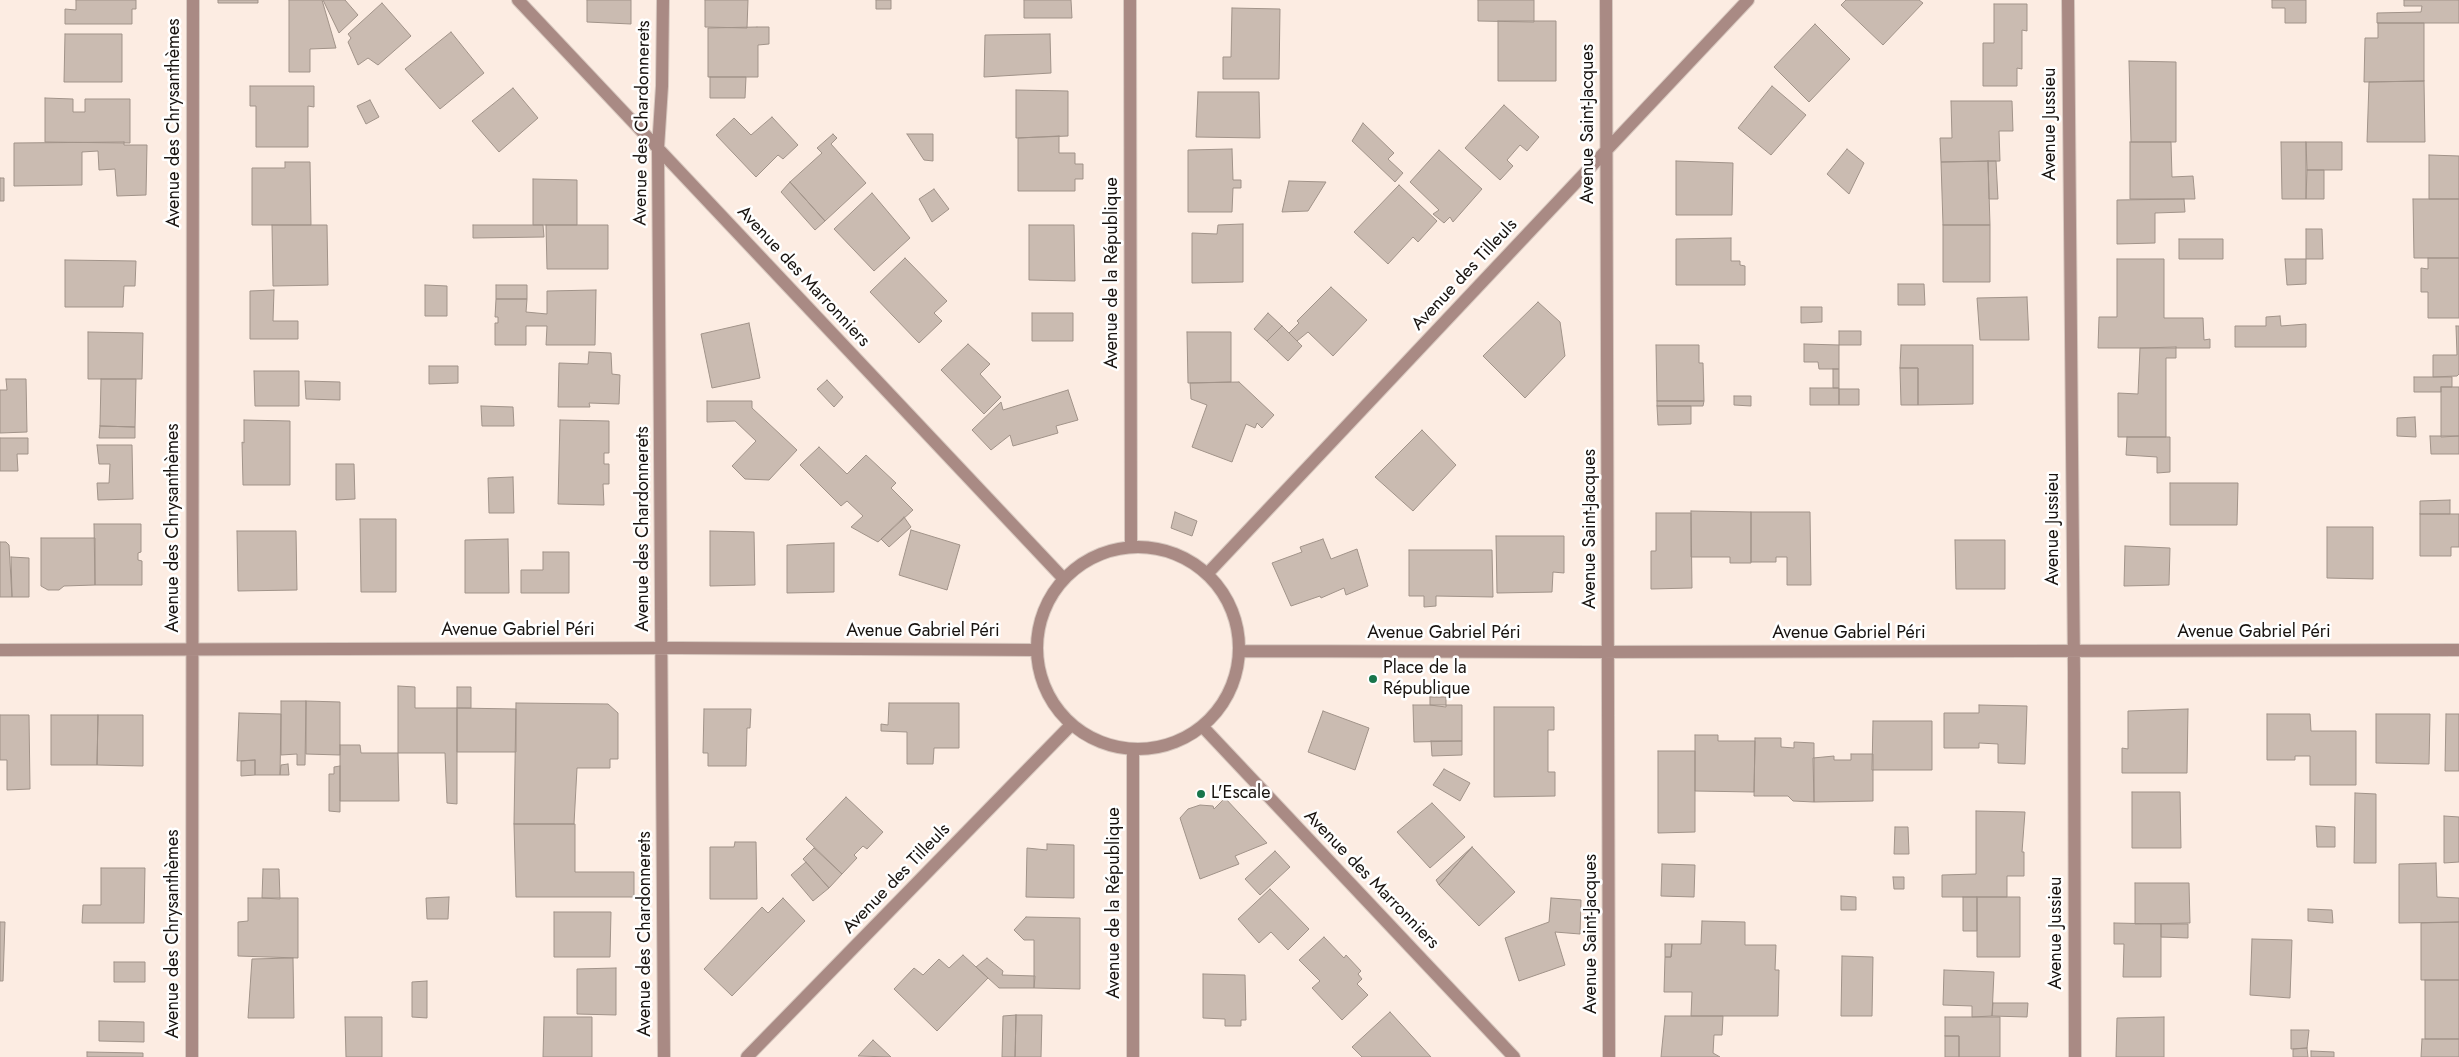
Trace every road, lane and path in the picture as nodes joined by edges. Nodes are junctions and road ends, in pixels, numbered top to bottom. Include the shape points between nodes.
1 (193, 0) edge
2 (518, 0) edge
3 (663, 0) edge
4 (1130, 0) edge
5 (1606, 0) edge
6 (1748, 0) edge
7 (2068, 0) edge
8 (658, 148) junction
9 (1606, 150) junction
10 (1132, 547) junction
11 (1208, 573) junction
12 (1063, 578) junction
13 (662, 648) junction
14 (0, 650) edge
15 (192, 650) junction
16 (1036, 650) junction
17 (2072, 650) junction
18 (2459, 650) edge
19 (1240, 651) junction
20 (1609, 652) junction
21 (1071, 725) junction
22 (1202, 726) junction
23 (1132, 750) junction
24 (192, 1057) edge
25 (664, 1057) edge
26 (747, 1057) edge
27 (1133, 1057) edge
28 (1514, 1057) edge
29 (1609, 1057) edge
30 (2074, 1057) edge

1 - 15 street, Avenue des Chrysanthèmes
2 - 8 street, Avenue des Marronniers
3 - 8 street, Avenue des Chardonnerets
4 - 10 street, Avenue de la République
5 - 9 street, Avenue Saint-Jacques
6 - 9 street, Avenue des Tilleuls
7 - 17 street, Avenue Jussieu
8 - 12 street, Avenue des Marronniers
8 - 13 street, Avenue des Chardonnerets
9 - 11 street, Avenue des Tilleuls
9 - 20 street, Avenue Saint-Jacques
10 - 11 street via 1165,549
10 - 12 street via 1115,548 1091,558
11 - 19 street via 1226,596 1236,622
12 - 16 street via 1039,621
13 - 15 street, Avenue Gabriel Péri
13 - 16 street, Avenue Gabriel Péri
13 - 25 street, Avenue des Chardonnerets
14 - 15 street, Avenue Gabriel Péri
15 - 24 street, Avenue des Chrysanthèmes
16 - 21 street via 1041,678 1053,704
17 - 18 street, Avenue Gabriel Péri
17 - 20 street, Avenue Gabriel Péri
17 - 30 street, Avenue Jussieu
19 - 20 street, Avenue Gabriel Péri
19 - 22 street via 1236,677 1224,702
20 - 29 street, Avenue Saint-Jacques
21 - 23 street via 1092,739
21 - 26 street, Avenue des Tilleuls
22 - 23 street via 1187,737 1165,746
22 - 28 street, Avenue des Marronniers
23 - 27 street, Avenue de la République

